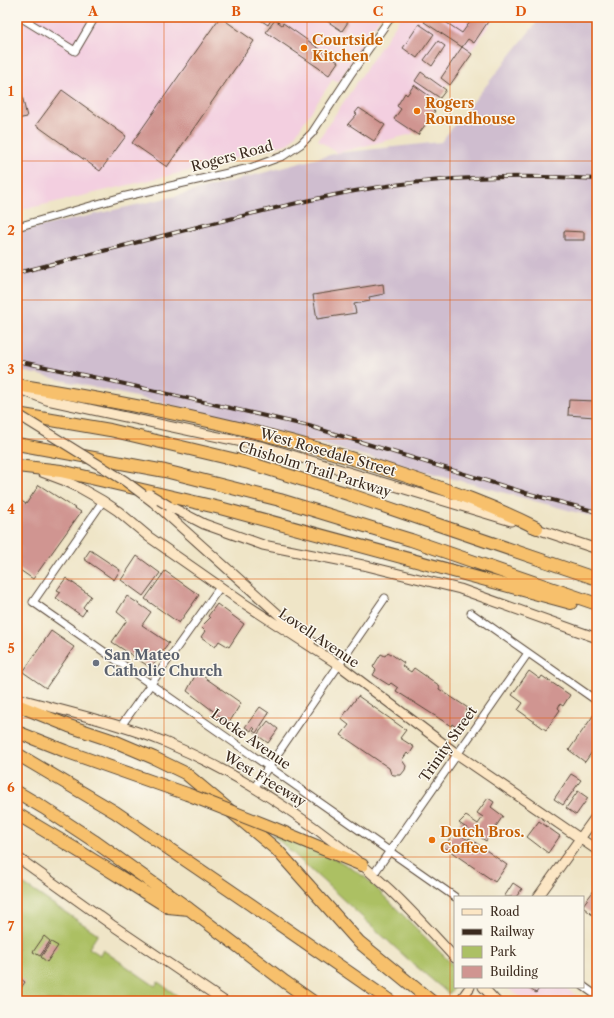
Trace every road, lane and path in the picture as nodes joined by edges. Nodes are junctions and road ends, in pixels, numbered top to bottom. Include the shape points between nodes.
1 (20, 17) edge
2 (95, 17) edge
3 (391, 17) edge
4 (17, 227) edge
5 (17, 385) edge
6 (17, 388) edge
7 (17, 414) edge
8 (17, 444) edge
9 (17, 467) edge
10 (125, 481) junction
11 (103, 501) junction
12 (537, 528) junction
13 (597, 549) edge
14 (597, 579) edge
15 (220, 586) junction
16 (385, 598) dead end
17 (597, 604) edge
18 (597, 608) edge
19 (471, 613) dead end
20 (597, 638) edge
21 (528, 653) junction
22 (339, 665) junction
23 (150, 684) junction
24 (17, 698) edge
25 (597, 701) edge
26 (17, 705) edge
27 (121, 726) junction
28 (17, 732) edge
29 (17, 754) edge
30 (456, 754) junction
31 (268, 767) junction
32 (254, 788) junction
33 (17, 792) edge
34 (17, 814) edge
35 (597, 815) edge
36 (580, 839) junction
37 (597, 850) edge
38 (389, 851) junction
39 (17, 857) edge
40 (362, 865) junction
41 (373, 874) junction
42 (454, 896) edge
43 (539, 896) edge
44 (189, 909) junction
45 (451, 950) edge
46 (584, 987) edge
47 (469, 988) edge
48 (484, 988) edge
49 (597, 996) edge
50 (224, 1001) edge
51 (312, 1001) edge
52 (390, 1001) edge
53 (431, 1001) edge
54 (460, 1001) edge
55 (496, 1001) edge

1 - 2 street via 75,51
3 - 4 street, Rogers Road via 312,133 283,156 250,168 122,197
5 - 12 highway via 104,399 314,447 438,487 511,515
6 - 12 main road, West Rosedale Street via 47,400 265,447
7 - 10 main road, bridge
7 - 14 highway, Chisholm Trail Parkway via 117,431 224,456 348,494
8 - 17 highway via 165,471 292,503 412,540
9 - 11 main road, Lovell Avenue via 64,480
9 - 18 highway via 61,470 206,504 559,600
10 - 20 main road, bridge via 204,524 263,545 363,565 460,589
10 - 22 main road, bridge
11 - 15 main road, Lovell Avenue via 149,537
11 - 23 street, Locke Avenue via 33,602
12 - 13 main road
15 - 22 main road, Lovell Avenue
15 - 23 street
16 - 22 street
19 - 21 street
21 - 25 street
21 - 30 street, Trinity Street
22 - 30 main road, Lovell Avenue
22 - 31 street
23 - 27 street
23 - 31 street, Locke Avenue
24 - 27 main road, West Freeway
26 - 53 highway via 120,744 185,773 277,850 359,942
27 - 32 main road, West Freeway via 167,743 224,770
28 - 40 highway, bridge via 187,794
29 - 52 highway via 122,817
30 - 36 main road, Lovell Avenue
30 - 38 street, Trinity Street
31 - 32 street
31 - 38 street, Locke Avenue
32 - 40 main road, West Freeway via 309,823
33 - 44 highway via 94,841
34 - 44 highway via 168,907
35 - 36 main road
36 - 37 main road, Lovell Avenue
36 - 43 main road
38 - 41 street, Trinity Street
38 - 42 street, Locke Avenue
39 - 50 main road
40 - 41 main road, West Freeway
41 - 45 main road, West Freeway
44 - 51 highway
46 - 49 street
47 - 54 main road
48 - 55 main road

